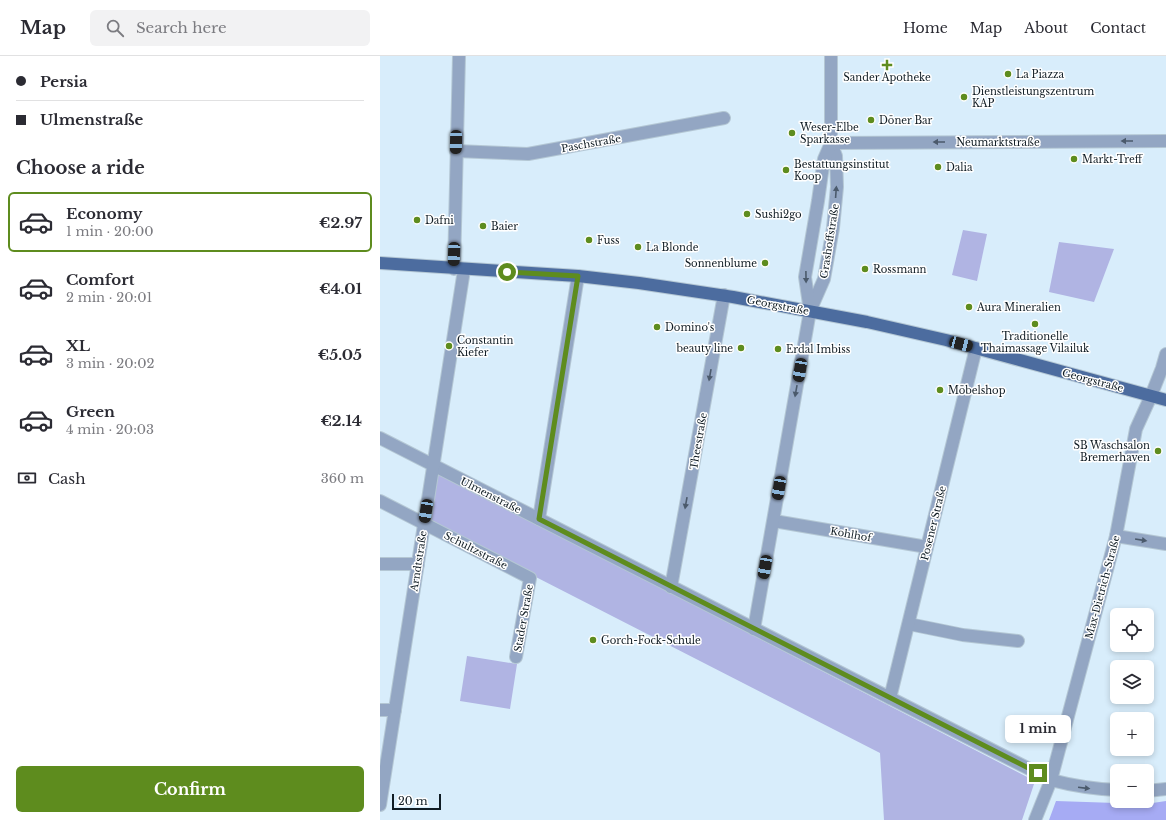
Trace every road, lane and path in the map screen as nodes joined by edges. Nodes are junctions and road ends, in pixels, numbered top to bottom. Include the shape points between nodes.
1 (459, 56) edge
2 (831, 56) edge
3 (724, 118) dead end
4 (1166, 141) edge
5 (831, 143) junction
6 (456, 151) junction
7 (380, 263) edge
8 (459, 269) junction
9 (578, 276) junction
10 (724, 295) junction
11 (810, 311) junction
12 (976, 348) junction
13 (1166, 354) edge
14 (1151, 396) junction
15 (1166, 400) edge
16 (380, 438) edge
17 (433, 465) junction
18 (380, 501) edge
19 (539, 519) junction
20 (774, 521) junction
21 (424, 523) junction
22 (1116, 536) junction
23 (1166, 544) edge
24 (927, 547) junction
25 (380, 564) edge
26 (418, 564) junction
27 (530, 578) joint
28 (672, 586) junction
29 (909, 624) junction
30 (754, 629) junction
31 (1018, 641) dead end
32 (516, 657) dead end
33 (890, 698) junction
34 (380, 710) edge
35 (395, 710) junction
36 (1051, 780) junction
37 (1166, 789) edge
38 (1110, 790) edge
39 (1154, 790) edge
40 (380, 806) edge
41 (1035, 820) edge

1 - 6 street, Arndtstraße
2 - 5 street, Grashoffstraße
3 - 6 street, Paschstraße via 528,154
4 -> 5 street, Neumarktstraße
5 -> 11 street, Grashoffstraße via 824,158 805,277
11 -> 5 street, Grashoffstraße via 824,280 833,228 837,187 836,156
6 - 8 street, Arndtstraße
7 - 8 main road, Georgstraße
8 - 9 main road, Georgstraße
8 - 17 street, Arndtstraße
9 - 10 main road, Georgstraße
9 - 19 street
10 - 11 main road, Georgstraße
10 -> 28 street, Theestraße
11 - 12 main road, Georgstraße
11 -> 20 street
12 - 14 main road, Georgstraße
12 - 24 street, Posener Straße
13 - 14 street, Max-Dietrich-Straße
14 - 15 main road, Georgstraße
14 - 22 street, Max-Dietrich-Straße via 1136,429
16 - 17 street, Ulmenstraße
17 - 19 street, Ulmenstraße
17 - 21 street, Arndtstraße
18 - 21 street, Schultzstraße
19 - 28 street, Ulmenstraße
20 - 24 street, Kohlhof
20 - 30 street
21 - 26 street, Arndtstraße
21 - 27 street, Schultzstraße
22 -> 23 street
22 - 36 street, Max-Dietrich-Straße
24 - 29 street, Posener Straße
25 - 26 street
26 - 35 street, Arndtstraße
27 - 32 street, Stader Straße
28 - 30 street, Ulmenstraße
29 - 31 street via 963,635
29 - 33 street, Posener Straße
30 - 33 street, Ulmenstraße
33 - 36 street, Ulmenstraße
34 - 35 street
35 - 40 street, Arndtstraße
36 -> 38 street, Ulmenstraße via 1074,786
36 - 41 street, Max-Dietrich-Straße
37 - 39 street

